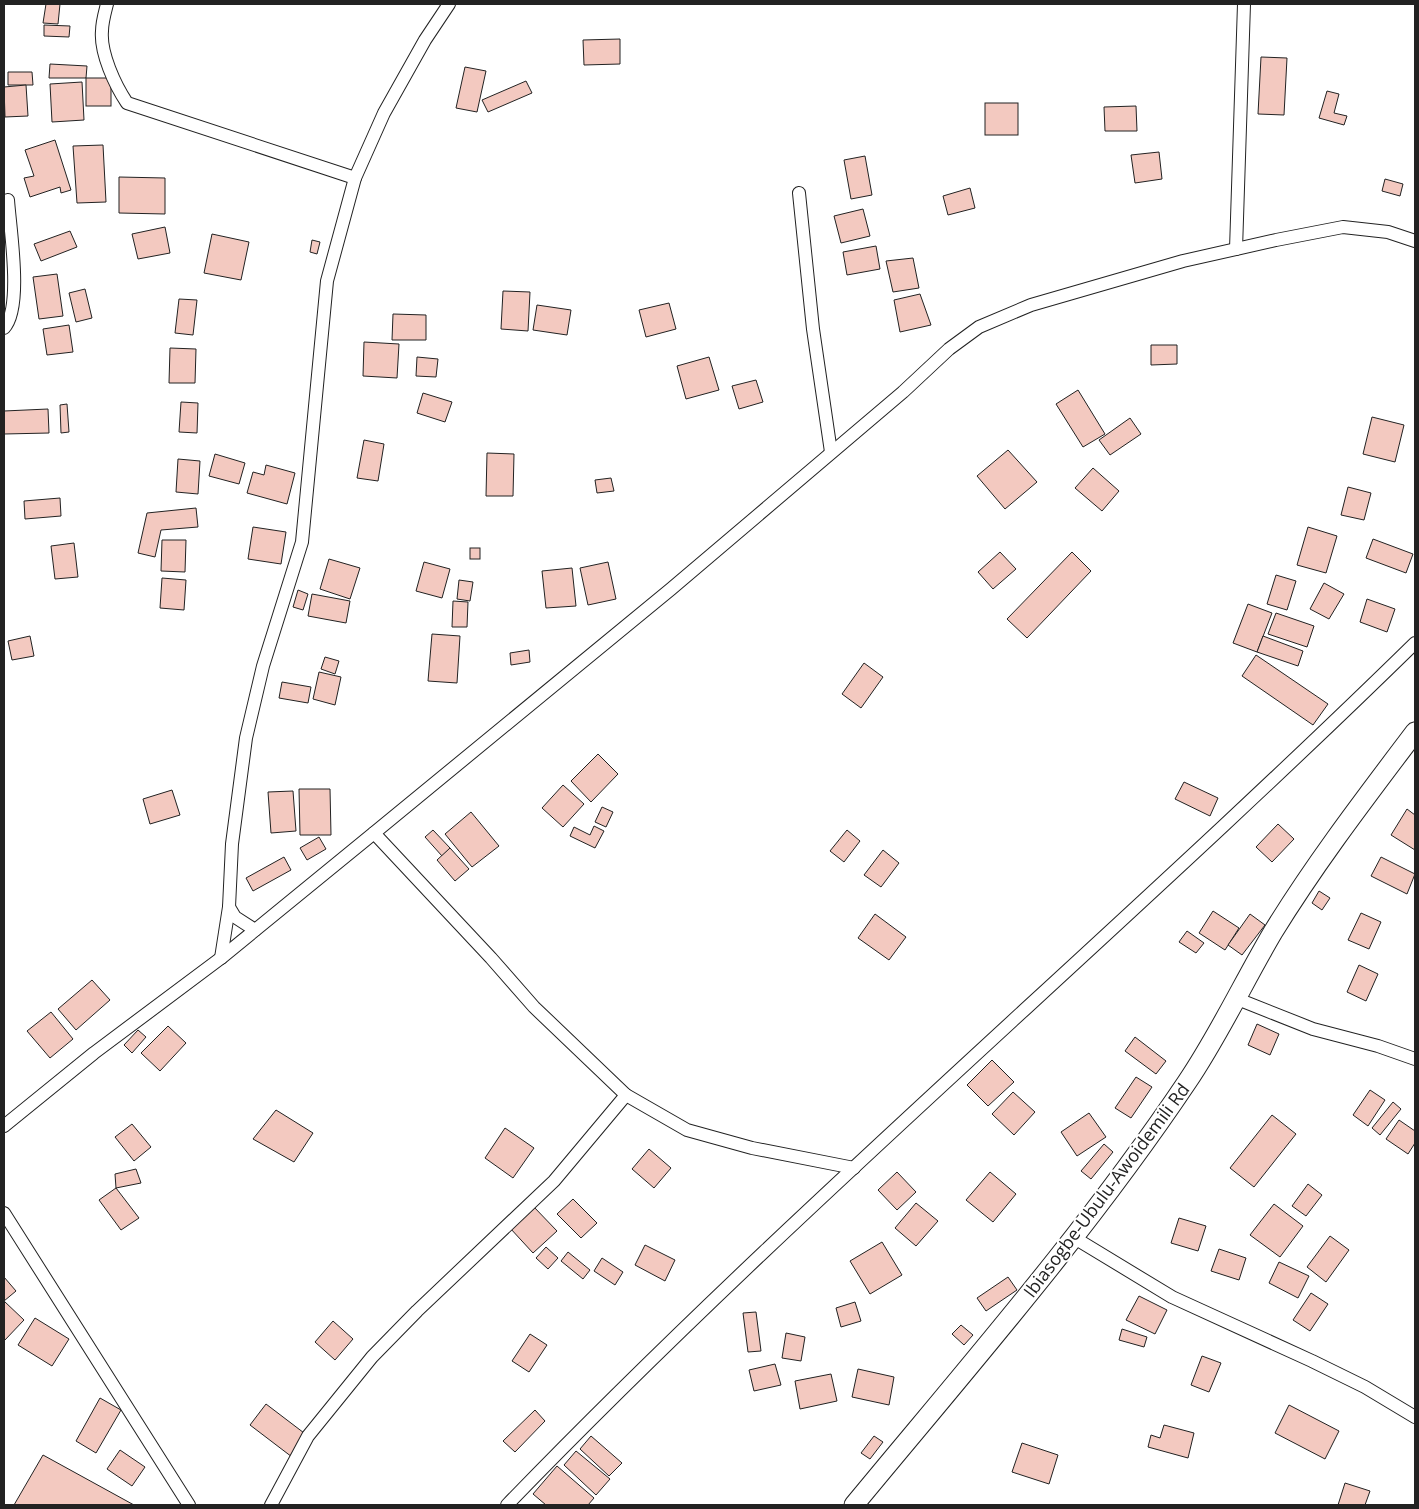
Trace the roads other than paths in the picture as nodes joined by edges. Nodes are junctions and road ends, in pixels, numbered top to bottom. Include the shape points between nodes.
1 (107, 4) edge
2 (449, 4) edge
3 (1244, 4) edge
4 (355, 178) junction
5 (799, 193) dead end
6 (8, 200) dead end
7 (1415, 241) edge
8 (1236, 249) junction
9 (4, 328) edge
10 (831, 452) junction
11 (1415, 643) edge
12 (1415, 732) edge
13 (374, 833) junction
14 (229, 907) junction
15 (255, 930) junction
16 (221, 958) junction
17 (1235, 998) junction
18 (1415, 1059) edge
19 (626, 1095) junction
20 (4, 1126) edge
21 (854, 1168) junction
22 (4, 1213) edge
23 (1073, 1237) junction
24 (1415, 1417) edge
25 (189, 1505) edge
26 (271, 1505) edge
27 (507, 1505) edge
28 (854, 1505) edge

1 - 4 street via 101,32 104,47 115,84 127,103
2 - 4 street via 384,113
3 - 8 street
4 - 14 street via 327,281 302,542 263,666 246,738 238,789
5 - 10 street via 813,329
6 - 9 street via 14,288 13,312
7 - 8 street via 1388,232 1343,227
8 - 10 street via 1031,305 979,327 949,349
10 - 13 street via 664,595
11 - 21 street via 1293,762
12 - 17 street, Ibiasogbe-Ubulu-Awoidemili Rd via 1275,930
13 - 15 street
13 - 19 street via 534,1007
14 - 15 street via 235,917
14 - 16 street
15 - 16 street
16 - 20 street via 94,1053
17 - 18 street via 1313,1029
17 - 23 street, Ibiasogbe-Ubulu-Awoidemili Rd via 1189,1080 1129,1166
19 - 21 street via 687,1130 752,1148
19 - 26 street via 554,1181 417,1310 372,1357 308,1436
21 - 27 street via 617,1392
22 - 25 street
23 - 24 street via 1172,1296 1329,1370
23 - 28 street, Ibiasogbe-Ubulu-Awoidemili Rd

